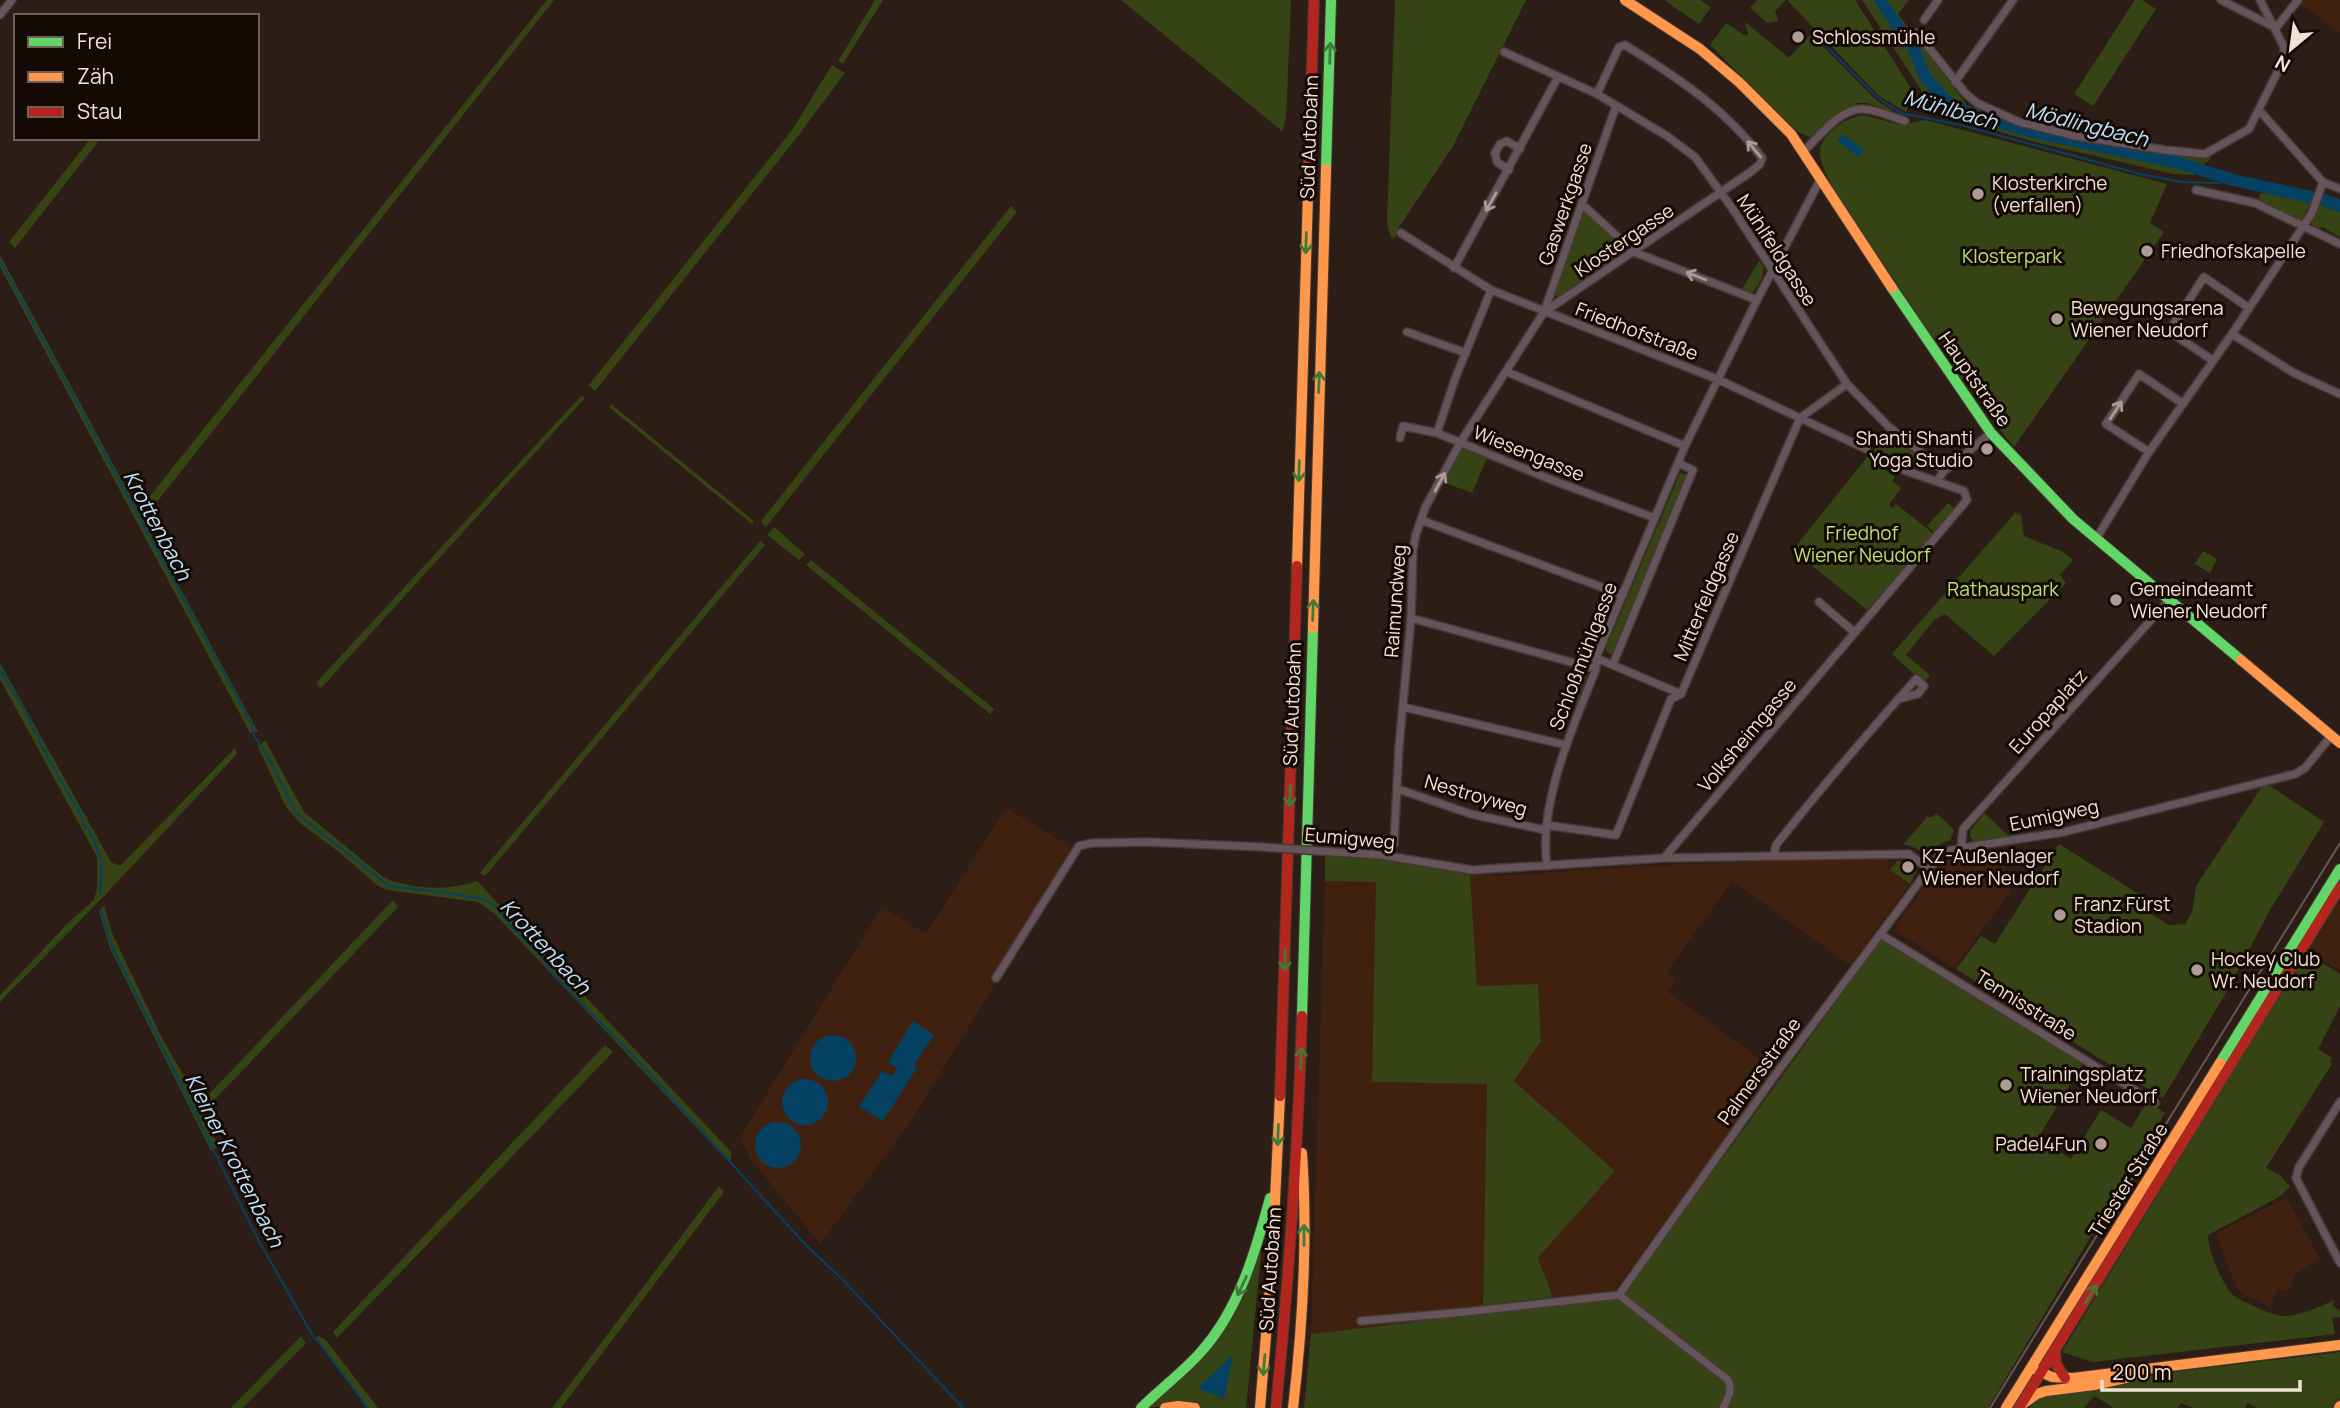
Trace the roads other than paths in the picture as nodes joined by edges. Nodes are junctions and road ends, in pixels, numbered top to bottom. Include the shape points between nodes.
1 (12, 0) edge
2 (1314, 0) edge
3 (1331, 0) edge
4 (1625, 0) edge
5 (1938, 0) edge
6 (2013, 0) edge
7 (2221, 0) edge
8 (2260, 0) edge
9 (2298, 0) edge
10 (0, 15) edge
11 (1924, 20) dead end
12 (2276, 28) junction
13 (1917, 33) dead end
14 (1504, 52) dead end
15 (1558, 77) junction
16 (1955, 82) junction
17 (1597, 94) junction
18 (1616, 106) junction
19 (2259, 110) junction
20 (1905, 121) dead end
21 (1520, 149) junction
22 (1804, 151) junction
23 (1509, 170) junction
24 (1820, 180) junction
25 (2323, 182) junction
26 (2340, 189) edge
27 (2196, 190) dead end
28 (1720, 192) junction
29 (1581, 204) junction
30 (2303, 226) junction
31 (1401, 233) dead end
32 (2340, 244) edge
33 (1634, 252) junction
34 (1454, 268) junction
35 (1772, 272) junction
36 (1491, 290) junction
37 (1757, 300) junction
38 (2249, 308) junction
39 (1544, 312) junction
40 (1406, 333) dead end
41 (2232, 334) junction
42 (1466, 353) junction
43 (2212, 360) junction
44 (1507, 372) junction
45 (1717, 379) junction
46 (1847, 384) junction
47 (2340, 394) edge
48 (2182, 403) junction
49 (1800, 418) junction
50 (1437, 433) junction
51 (1991, 433) junction
52 (1400, 438) dead end
53 (1460, 443) junction
54 (1685, 446) junction
55 (1866, 449) dead end
56 (2149, 453) junction
57 (1678, 463) junction
58 (1892, 466) dead end
59 (1944, 471) junction
60 (1937, 481) junction
61 (1655, 519) junction
62 (1421, 520) junction
63 (2096, 539) junction
64 (1623, 595) junction
65 (2169, 600) junction
66 (1819, 602) dead end
67 (1411, 618) junction
68 (1854, 632) junction
69 (1596, 658) junction
70 (1613, 664) junction
71 (1596, 669) junction
72 (1681, 694) junction
73 (1898, 699) dead end
74 (1403, 707) junction
75 (2336, 739) edge
76 (1566, 744) junction
77 (1398, 789) junction
78 (1545, 827) junction
79 (1616, 835) joint
80 (1394, 844) dead end
81 (1961, 848) junction
82 (1774, 855) junction
83 (1664, 858) junction
84 (1547, 866) junction
85 (1929, 869) junction
86 (2340, 869) edge
87 (2340, 887) edge
88 (1880, 934) junction
89 (2283, 971) junction
90 (996, 978) dead end
91 (2340, 1101) edge
92 (2155, 1103) dead end
93 (1298, 1126) junction
94 (1277, 1174) junction
95 (2340, 1263) edge
96 (1619, 1295) junction
97 (1361, 1321) dead end
98 (2337, 1347) edge
99 (2055, 1352) junction
100 (2199, 1363) junction
101 (2031, 1368) junction
102 (2040, 1376) junction
103 (2065, 1378) junction
104 (2056, 1389) junction
105 (2020, 1407) edge
106 (1141, 1408) edge
107 (1165, 1408) edge
108 (1195, 1408) edge
109 (1260, 1408) edge
110 (1276, 1408) edge
111 (1293, 1408) edge
112 (1723, 1408) edge
113 (2006, 1408) edge

1 - 10 street
2 -> 94 main road, Süd Autobahn
93 -> 3 main road, Süd Autobahn
4 - 22 main road, Hauptstraße via 1721,66
5 - 11 street
6 - 16 street
7 - 12 street
8 - 12 street
9 - 12 street
12 - 19 street via 2284,47 2283,61
13 - 16 street
14 - 15 street, Mühlfeldgasse
15 - 17 street, Mühlfeldgasse
15 - 21 street
16 - 19 street via 1977,103 2020,122 2077,136 2205,154 2249,129
17 - 18 street, Mühlfeldgasse
28 -> 17 street, Klostergasse via 1752,171 1762,158 1696,90 1625,45 1619,47
18 - 28 street, Mühlfeldgasse via 1695,157
18 - 29 street, Gaswerkgasse
19 - 25 street
20 - 22 street via 1864,109 1851,111
21 - 23 street
21 - 23 street via 1507,141 1495,153 1497,162
22 - 24 main road, Hauptstraße
23 -> 34 street
24 - 35 street, Schloßmühlgasse
24 - 51 main road, Hauptstraße
25 - 26 street
25 - 30 street
27 - 30 street via 2255,203
28 - 33 street, Klostergasse
28 - 35 street, Mühlfeldgasse
29 - 33 street
29 - 39 street, Gaswerkgasse
30 - 32 street
30 - 38 street
31 - 34 street, Friedhofstraße
37 -> 33 street
33 - 39 street, Klostergasse
34 - 36 street, Friedhofstraße
35 - 37 street, Schloßmühlgasse
35 - 46 street, Mühlfeldgasse
36 - 39 street, Friedhofstraße
36 - 42 street
37 - 45 street, Schloßmühlgasse
38 - 41 street
38 - 43 street via 2204,277 2169,331
39 - 44 street, Raimundweg
39 - 45 street, Friedhofstraße
40 - 42 street
41 - 43 street
41 - 47 street via 2294,373
42 - 50 street
43 - 48 street
44 - 53 street, Raimundweg
44 - 54 street
45 - 49 street, Friedhofstraße
45 - 54 street, Schloßmühlgasse
46 - 49 street
46 - 59 street, Mühlfeldgasse via 1889,427
48 - 56 street
56 -> 48 street via 2106,424 2139,374
49 - 55 street, Friedhofstraße
49 - 72 street, Mitterfeldgasse
50 - 52 street, Wiesengasse via 1403,426
50 - 53 street, Wiesengasse
51 - 59 street
51 - 63 main road, Hauptstraße
53 - 61 street, Wiesengasse
62 -> 53 street, Raimundweg
54 - 57 street, Schloßmühlgasse
56 - 63 street
57 - 61 street, Schloßmühlgasse
57 - 70 street, Schloßmühlgasse via 1693,470
58 - 60 street
59 - 60 street
60 - 68 street, Volksheimgasse via 1964,491 1967,500
61 - 64 street, Schloßmühlgasse
62 - 64 street
62 - 67 street, Raimundweg via 1413,550
63 - 65 main road, Hauptstraße
64 - 69 street, Schloßmühlgasse
65 - 75 main road, Hauptstraße
65 - 81 street, Europaplatz via 1963,829
66 - 68 street
67 - 71 street
67 - 74 street, Raimundweg
68 - 83 street, Volksheimgasse
69 - 70 street
69 - 71 street, Schloßmühlgasse
70 - 72 street
71 - 76 street, Schloßmühlgasse
72 - 79 street, Mitterfeldgasse via 1671,699
73 - 82 street via 1826,782 1776,845
74 - 76 street
74 - 77 street, Raimundweg
75 - 81 street, Eumigweg via 2295,774 2064,832
76 - 78 street, Schloßmühlgasse
77 - 78 street, Nestroyweg via 1471,814
77 - 80 street, Raimundweg
78 - 79 street, Nestroyweg
78 - 84 street, Schloßmühlgasse
81 - 85 street, Eumigweg via 1941,853
82 - 83 street, Eumigweg
82 - 85 street, Eumigweg via 1909,853
83 - 84 street, Eumigweg
84 - 90 street, Eumigweg, bridge via 1472,870 1381,855 1092,843 1079,846
85 - 88 street, Palmersstraße
86 - 89 main road
87 - 89 main road
88 - 92 street, Tennisstraße
88 - 96 street, Palmersstraße
99 -> 89 main road, Triester Straße
89 - 101 main road, Triester Straße
91 - 95 street via 2296,1178
93 - 110 main road, Süd Autobahn
111 -> 93 main road via 1304,1293 1304,1178
94 -> 106 main road via 1253,1261 1231,1310 1200,1353
94 -> 109 main road, Süd Autobahn
96 - 97 street
96 - 112 street via 1728,1380 1730,1392
98 - 100 main road
99 - 102 main road, Triester Straße
99 - 103 main road
100 - 103 main road
100 - 104 main road
101 - 102 main road
101 - 113 main road, Triester Straße
102 - 103 main road
102 - 104 main road
102 - 105 main road, Triester Straße
104 - 105 main road via 2037,1394
107 - 108 main road

